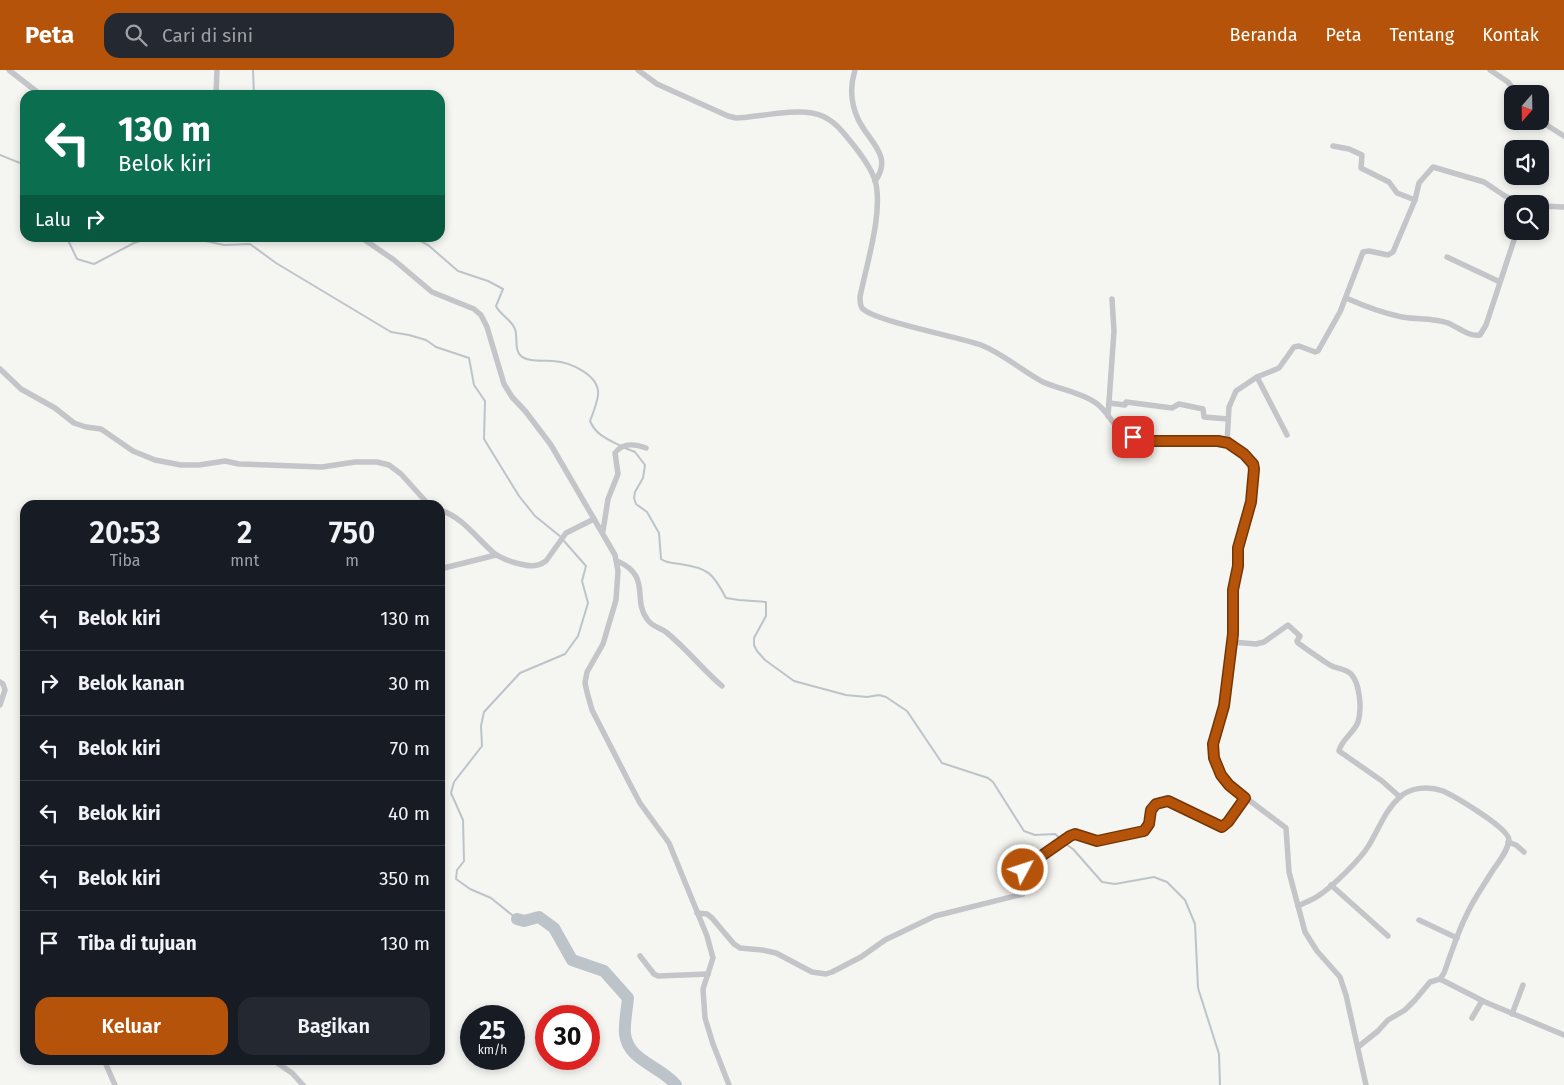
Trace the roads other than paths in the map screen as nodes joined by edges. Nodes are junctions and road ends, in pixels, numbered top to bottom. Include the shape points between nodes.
1 (9, 70) edge
2 (217, 70) edge
3 (638, 70) edge
4 (855, 70) edge
5 (1490, 70) edge
6 (1510, 85) edge
7 (35, 90) edge
8 (216, 90) edge
9 (1549, 127) edge
10 (1564, 136) edge
11 (1333, 146) dead end
12 (875, 181) junction
13 (1504, 195) edge
14 (1416, 200) junction
15 (1549, 207) edge
16 (1564, 208) edge
17 (1514, 240) edge
18 (368, 242) edge
19 (1447, 257) dead end
20 (1500, 282) junction
21 (1346, 298) junction
22 (1112, 299) dead end
23 (0, 369) edge
24 (1257, 377) junction
25 (1109, 403) junction
26 (1108, 416) junction
27 (1228, 419) junction
28 (1287, 435) dead end
29 (1228, 443) junction
30 (646, 448) dead end
31 (424, 500) edge
32 (445, 511) edge
33 (594, 518) junction
34 (602, 531) junction
35 (496, 555) junction
36 (617, 561) junction
37 (445, 568) edge
38 (1232, 642) junction
39 (0, 682) edge
40 (722, 686) dead end
41 (0, 705) edge
42 (1400, 797) junction
43 (1245, 798) junction
44 (1508, 842) junction
45 (1524, 852) dead end
46 (1331, 885) junction
47 (1298, 906) junction
48 (697, 913) junction
49 (1419, 920) dead end
50 (1388, 936) dead end
51 (1457, 938) junction
52 (640, 956) dead end
53 (708, 974) junction
54 (1440, 978) junction
55 (1523, 985) dead end
56 (1482, 1001) junction
57 (1512, 1014) junction
58 (1472, 1018) dead end
59 (1564, 1035) edge
60 (1358, 1047) junction
61 (106, 1065) edge
62 (280, 1065) edge
63 (301, 1084) edge
64 (116, 1085) edge
65 (729, 1085) edge
66 (1366, 1085) edge

1 - 7 street
2 - 8 street
3 - 12 street via 657,84 736,118 797,112 820,115 836,124 860,153
4 - 12 street via 854,105 862,126 878,149 882,164
5 - 6 street
9 - 10 street
11 - 14 street via 1362,154 1361,168 1389,182 1397,193
12 - 26 street via 876,217 860,297 862,308 878,317 981,345 1045,383 1090,400 1102,407
13 - 14 street via 1484,182 1432,167 1419,183
14 - 21 street via 1392,253 1363,252
15 - 16 street
17 - 20 street
18 - 33 street via 432,292 481,315 504,384 551,445
19 - 20 street
20 - 21 street via 1486,324 1478,336 1431,318 1400,316 1371,309
21 - 24 street via 1318,350 1314,352 1297,346 1278,368
22 - 25 street via 1114,331
23 - 31 street via 21,389 74,423 101,429 133,451 155,460 181,465 225,461 322,467 378,462 401,474
24 - 27 street via 1236,391
24 - 28 street
25 - 26 street
25 - 27 street via 1172,408 1179,404 1203,409 1204,417
26 - 29 street via 1124,433 1142,440
27 - 29 street
29 - 38 street via 1250,459 1254,469 1251,502 1238,548
30 - 34 street via 627,445 615,453 618,474 608,499
32 - 35 street
33 - 34 street
33 - 35 street via 566,532 546,560 536,566
34 - 36 street
35 - 37 street
36 - 40 street via 634,574 648,622 665,632
36 - 48 street via 616,600 603,644 587,672 587,692 592,710 640,803 669,843
38 - 42 street via 1264,642 1288,625 1300,636 1298,643 1331,666 1349,672 1358,691 1359,716 1354,730 1339,751 1387,784
38 - 43 street via 1223,712 1213,751 1221,775
39 - 41 street via 6,690
42 - 44 street via 1409,790 1442,791 1494,824 1507,835
42 - 46 street via 1386,814 1368,848
43 - 47 street via 1286,828 1289,872
43 - 48 street via 1223,827 1177,805 1163,802 1151,810 1148,827 1141,832 1097,841 1075,834 1024,868 1026,888 1023,894 935,916 826,974 812,972 776,953 740,948 712,918
44 - 45 street
44 - 51 street via 1504,854 1465,916
46 - 47 street
46 - 50 street
47 - 60 street via 1312,944 1340,977
48 - 53 street via 711,947 713,960
49 - 51 street
51 - 54 street
52 - 53 street via 658,976
53 - 65 street via 702,994 705,1018
54 - 56 street
54 - 60 street via 1430,982 1405,1010 1388,1020
55 - 57 street
56 - 57 street
56 - 58 street
57 - 59 street
60 - 66 street
61 - 64 street
62 - 63 street

